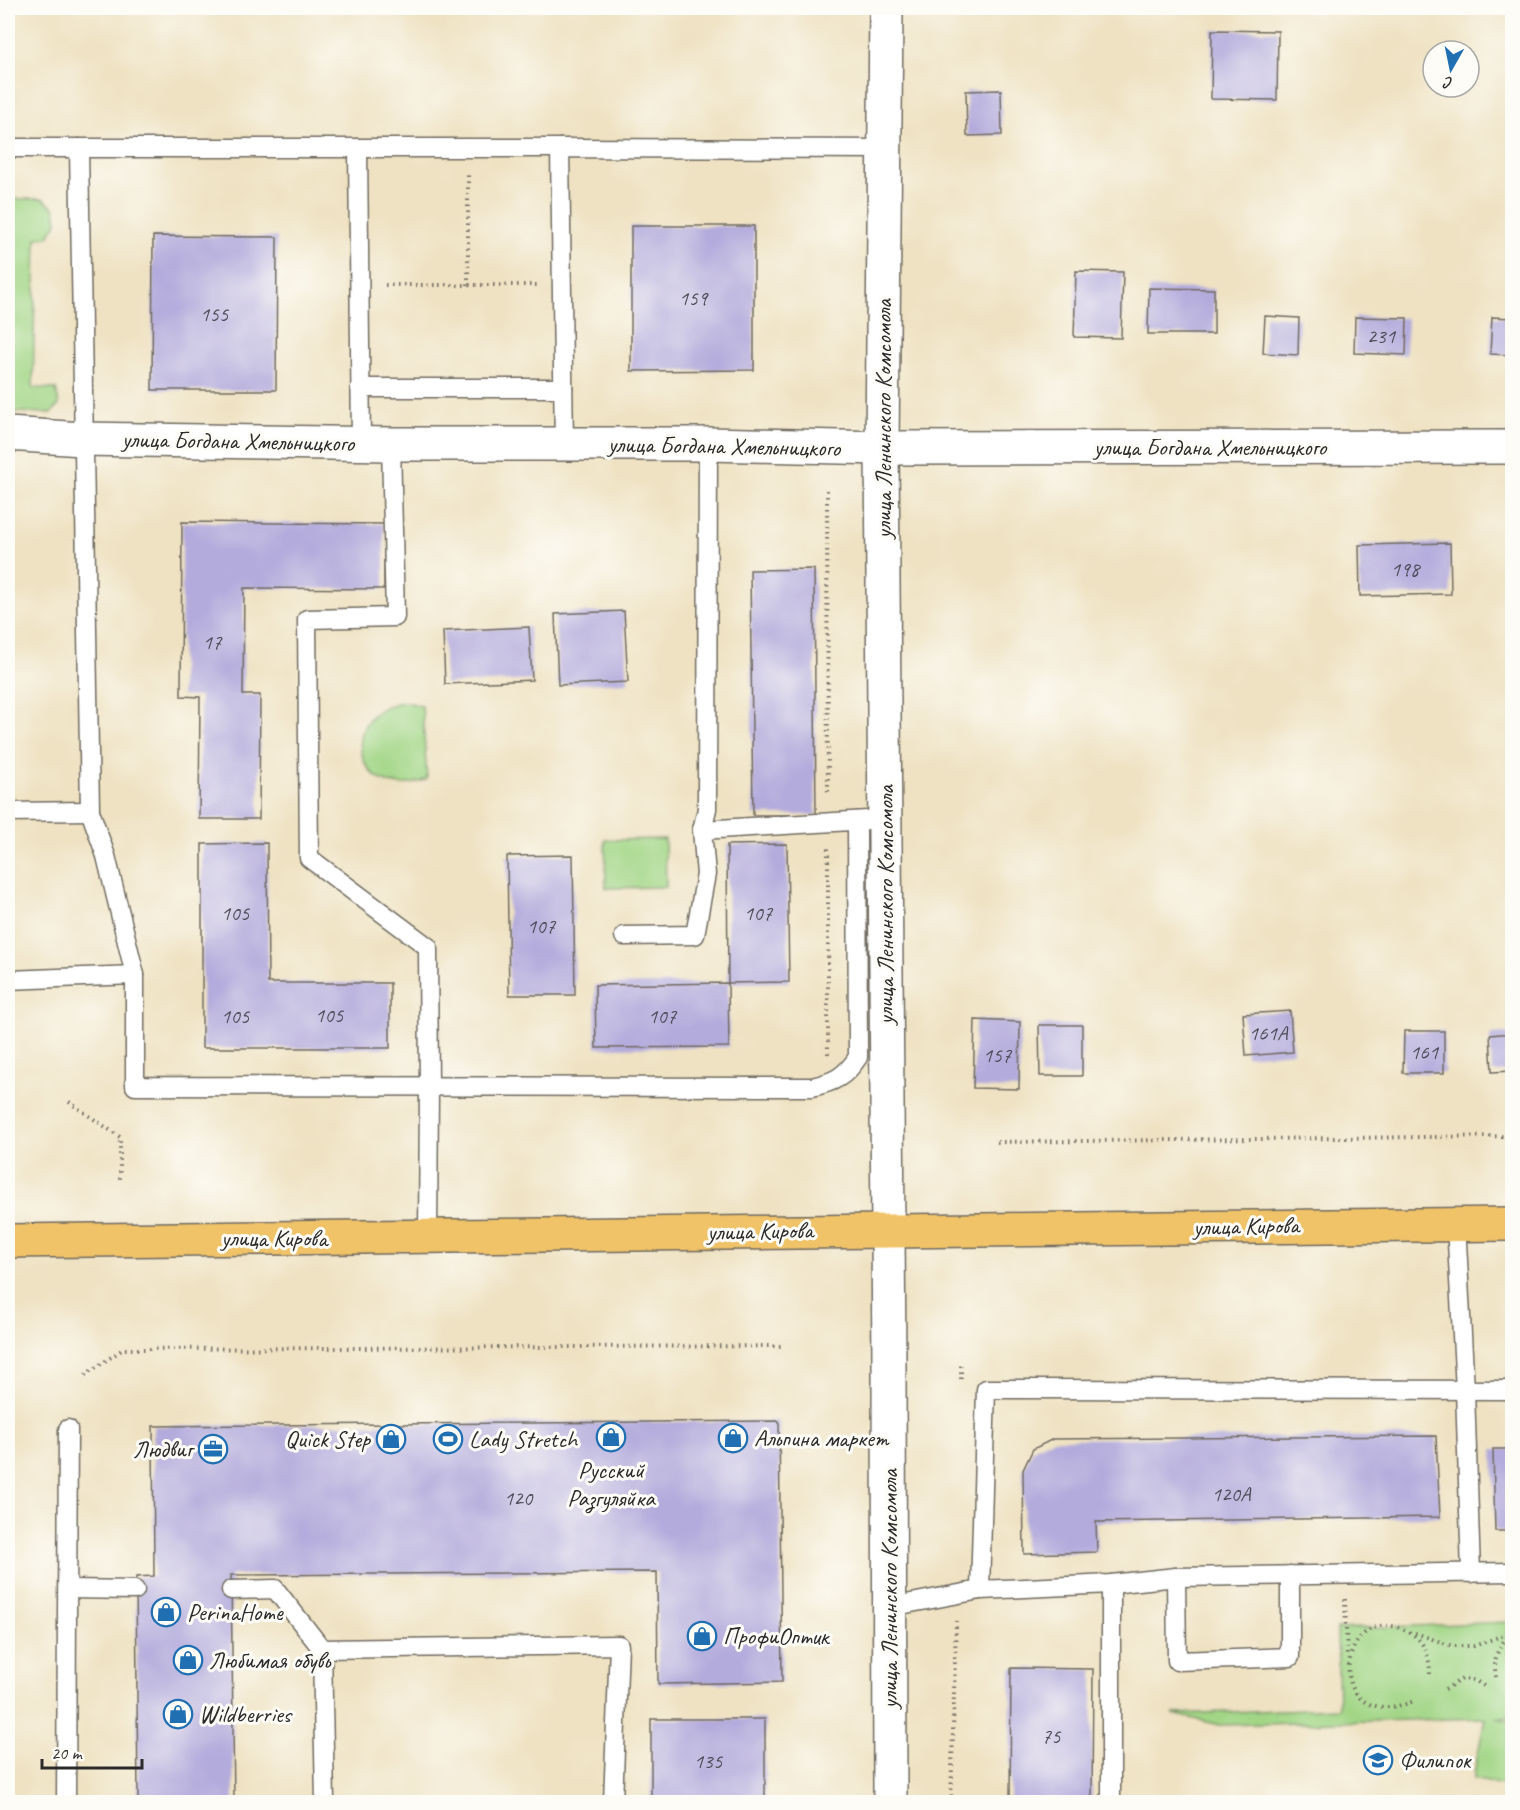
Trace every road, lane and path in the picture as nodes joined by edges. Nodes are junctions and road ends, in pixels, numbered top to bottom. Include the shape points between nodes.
1 (886, 8) edge
2 (8, 148) edge
3 (79, 148) junction
4 (358, 148) junction
5 (469, 148) junction
6 (560, 148) junction
7 (886, 149) junction
8 (359, 284) junction
9 (468, 285) junction
10 (562, 285) junction
11 (360, 388) junction
12 (563, 388) junction
13 (8, 434) edge
14 (82, 439) junction
15 (376, 444) junction
16 (708, 444) junction
17 (564, 445) junction
18 (882, 447) junction
19 (1512, 447) edge
20 (90, 811) junction
21 (8, 812) edge
22 (871, 820) junction
23 (702, 830) junction
24 (624, 936) dead end
25 (135, 975) junction
26 (8, 980) edge
27 (429, 1087) junction
28 (69, 1102) dead end
29 (1512, 1136) edge
30 (997, 1142) dead end
31 (120, 1183) dead end
32 (1456, 1224) junction
33 (1512, 1224) edge
34 (888, 1230) junction
35 (428, 1237) junction
36 (8, 1241) edge
37 (784, 1346) dead end
38 (85, 1375) dead end
39 (1465, 1390) junction
40 (1512, 1390) edge
41 (68, 1429) dead end
42 (1512, 1572) edge
43 (1471, 1573) junction
44 (1290, 1575) junction
45 (1344, 1575) junction
46 (1176, 1577) junction
47 (1111, 1584) junction
48 (68, 1588) junction
49 (135, 1590) dead end
50 (231, 1590) dead end
51 (980, 1590) junction
52 (890, 1607) junction
53 (1404, 1629) junction
54 (1512, 1632) edge
55 (322, 1649) junction
56 (1347, 1670) junction
57 (1430, 1675) dead end
58 (1496, 1677) dead end
59 (1487, 1688) dead end
60 (1445, 1689) dead end
61 (1412, 1702) dead end
62 (66, 1803) edge
63 (325, 1803) edge
64 (612, 1803) edge
65 (890, 1803) edge
66 (1111, 1803) edge

1 - 7 street, улица Ленинского Комсомола
2 - 3 lane
3 - 4 lane
3 - 14 lane
4 - 5 lane
4 - 8 lane
5 - 6 lane
5 - 9 path
6 - 7 lane
6 - 10 lane
7 - 18 street, улица Ленинского Комсомола
8 - 9 path
8 - 11 lane
9 - 10 path
10 - 12 lane
11 - 12 lane
11 - 15 lane
12 - 17 lane
13 - 14 street, улица Богдана Хмельницкого
14 - 15 street, улица Богдана Хмельницкого
14 - 20 lane
15 - 17 street, улица Богдана Хмельницкого
15 - 27 lane via 395,617 307,619 309,858 428,947
16 - 17 street, улица Богдана Хмельницкого
16 - 18 street, улица Богдана Хмельницкого
16 - 23 lane via 707,809
18 - 19 street, улица Богдана Хмельницкого
18 - 22 street, улица Ленинского Комсомола
20 - 21 lane
20 - 25 lane via 106,856
22 - 23 lane
22 - 27 lane via 858,1057 849,1071 831,1083 812,1087
22 - 34 street, улица Ленинского Комсомола
23 - 24 lane via 706,874 695,935
25 - 26 lane
25 - 27 lane via 135,1086
27 - 35 lane
28 - 31 path via 120,1137
29 - 30 path
32 - 33 main road, улица Кирова
32 - 34 main road, улица Кирова
32 - 39 lane
34 - 35 main road, улица Кирова
34 - 52 street, улица Ленинского Комсомола
35 - 36 main road, улица Кирова
37 - 38 path via 123,1349
39 - 40 lane
39 - 43 lane
39 - 51 lane via 986,1389
41 - 48 lane
42 - 43 lane
43 - 45 lane
44 - 45 lane
44 - 46 lane
44 - 46 lane via 1290,1657 1177,1661
45 - 56 path
46 - 47 lane
47 - 51 lane
47 - 66 lane
48 - 49 lane
48 - 62 lane
50 - 55 lane via 275,1589
51 - 52 lane
52 - 65 street, улица Ленинского Комсомола
53 - 54 path via 1452,1646 1474,1646
53 - 56 path via 1390,1626 1365,1634 1349,1656
53 - 57 path via 1424,1646
54 - 58 path via 1496,1655
55 - 63 lane
55 - 64 lane via 619,1645
56 - 61 path via 1358,1695 1369,1704 1395,1708
59 - 60 path via 1464,1678

